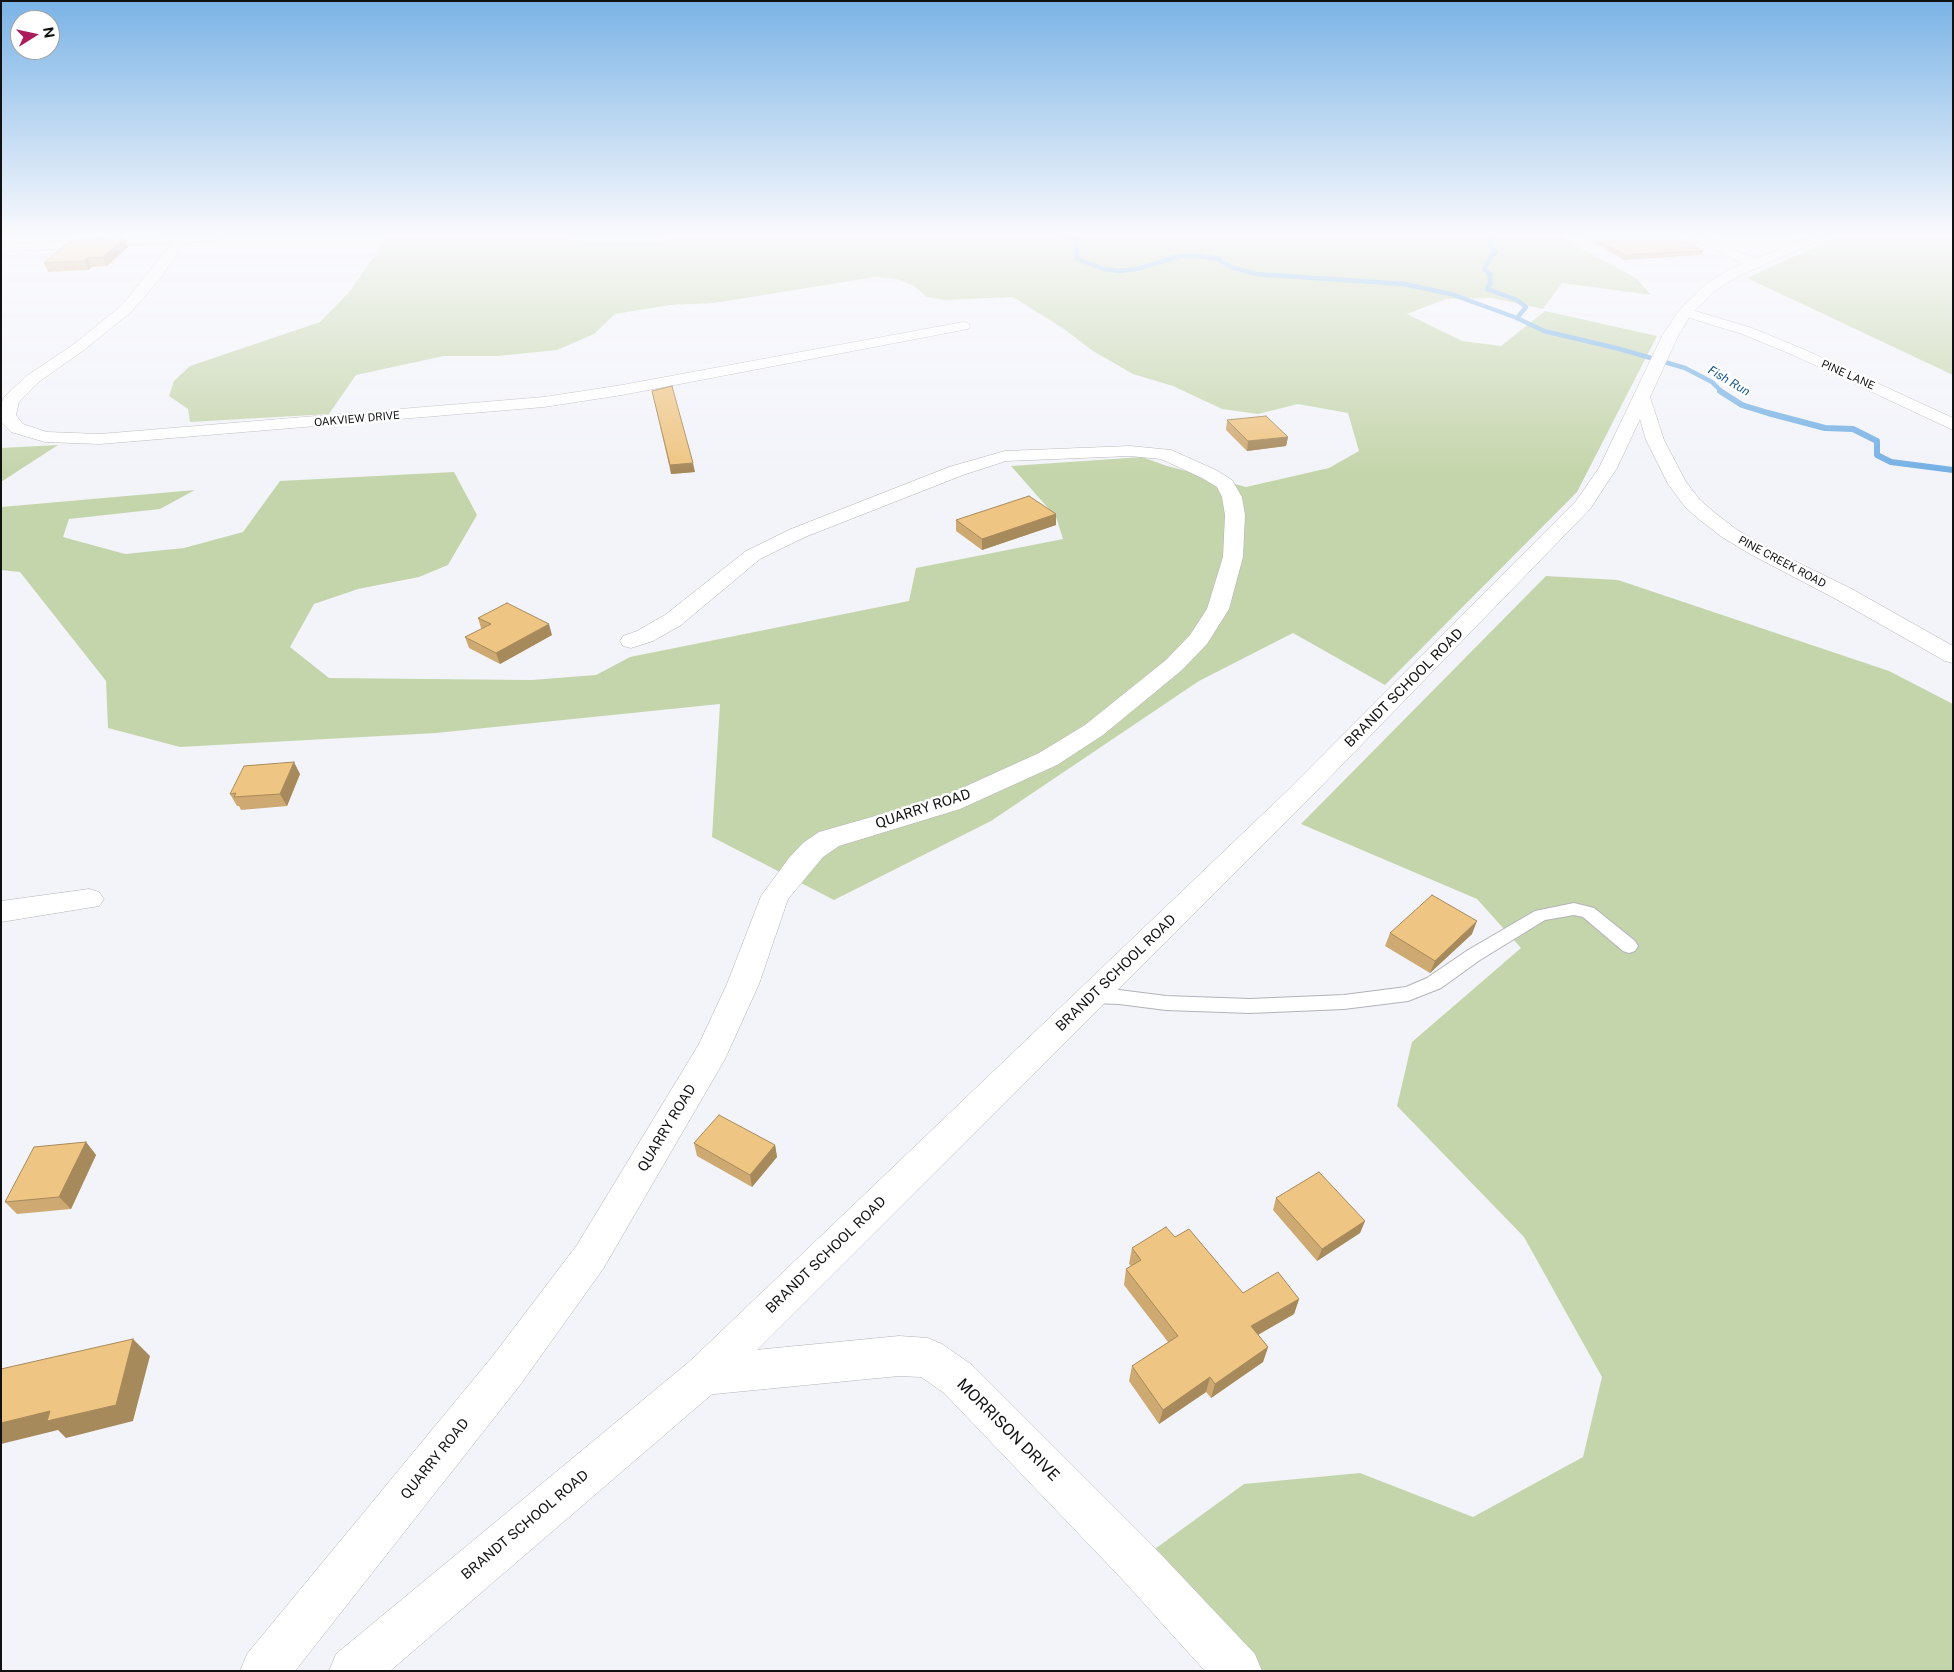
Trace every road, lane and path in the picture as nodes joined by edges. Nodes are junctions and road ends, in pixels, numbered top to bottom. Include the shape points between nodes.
1 (120, 314) edge
2 (1684, 314) edge
3 (1691, 314) edge
4 (963, 326) dead end
5 (1642, 398) junction
6 (1953, 425) edge
7 (631, 641) dead end
8 (1953, 656) edge
9 (89, 899) dead end
10 (1, 912) edge
11 (1629, 946) dead end
12 (1092, 996) junction
13 (704, 1375) junction
14 (264, 1671) edge
15 (353, 1671) edge
16 (1238, 1671) edge

1 - 4 street, OAKVIEW DRIVE via 21,389 8,407 10,422 17,428 45,437 100,439 500,407 622,390
2 - 5 street, BRANDT SCHOOL ROAD via 1670,336
3 - 6 street, PINE LANE via 1798,352
5 - 8 street, PINE CREEK ROAD via 1655,440 1678,484 1708,517 1756,550 1842,593
5 - 12 street, BRANDT SCHOOL ROAD via 1608,468 1583,506 1296,797
7 - 14 street, QUARRY ROAD via 673,620 753,555 798,533 956,471 1005,456 1130,451 1165,454 1209,474 1224,484 1232,496 1235,515 1233,557 1218,608 1199,639 1174,665 1094,730 1048,758 951,803 829,839 799,865 776,896 714,1050 590,1257 506,1371
9 - 10 street
11 - 12 lane via 1588,912 1574,909 1541,914 1434,983 1408,994 1344,1002 1250,1006
12 - 13 street, BRANDT SCHOOL ROAD
13 - 15 street, BRANDT SCHOOL ROAD
13 - 16 street, MORRISON DRIVE via 899,1356 928,1358 958,1379 1137,1562

